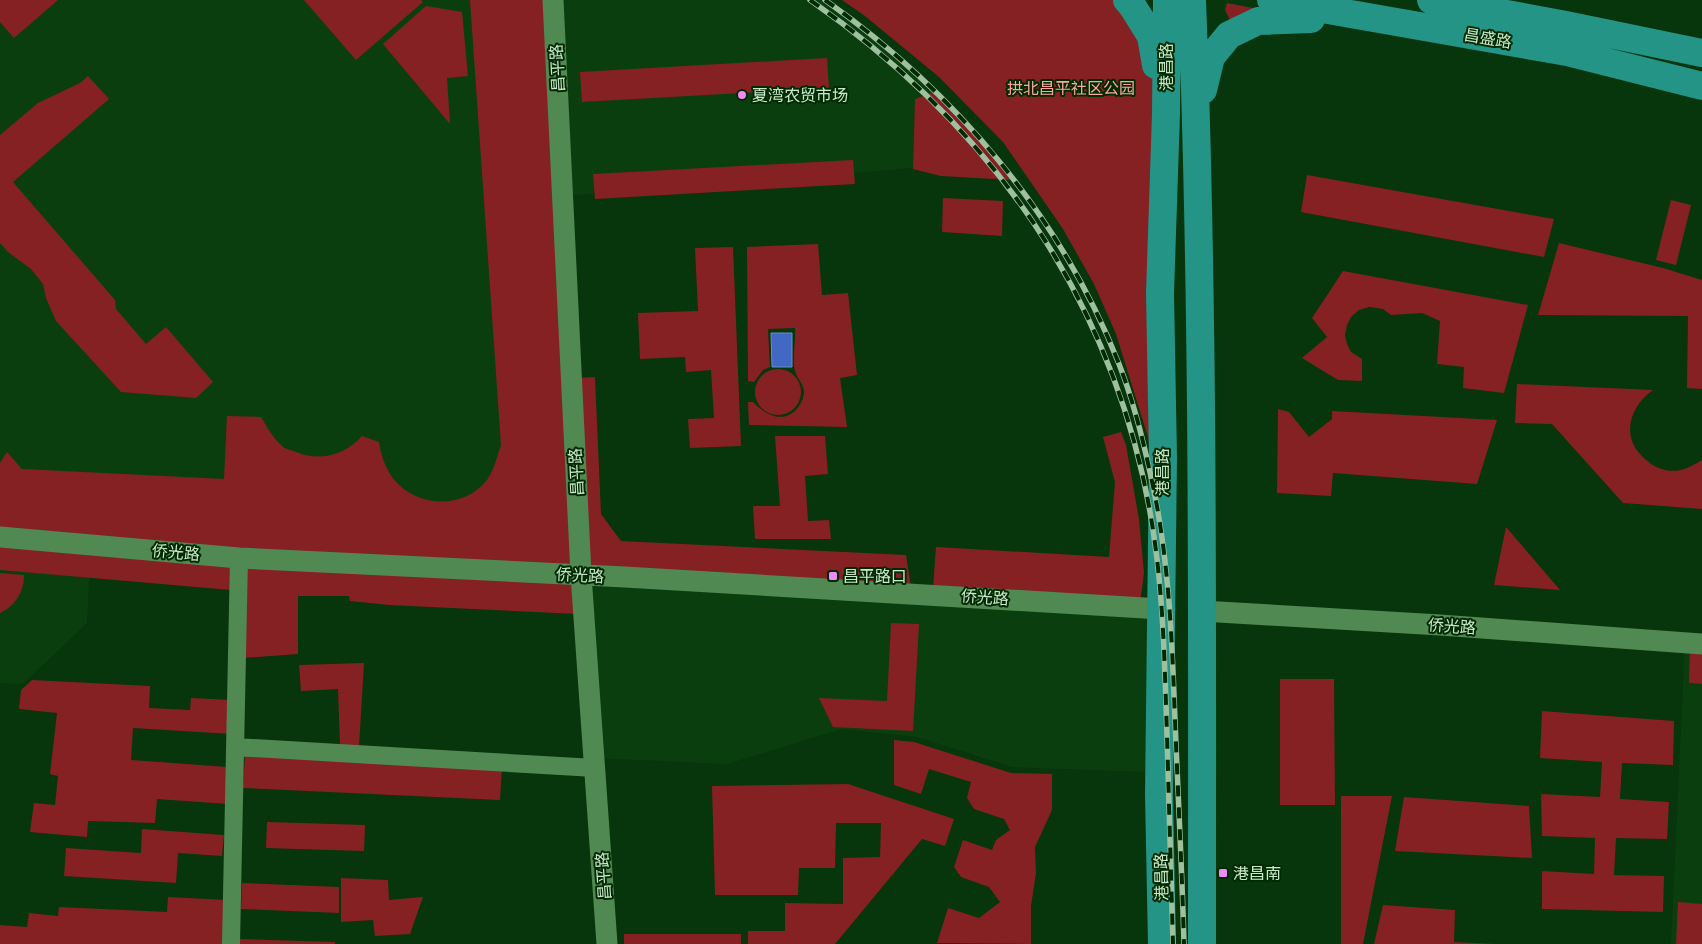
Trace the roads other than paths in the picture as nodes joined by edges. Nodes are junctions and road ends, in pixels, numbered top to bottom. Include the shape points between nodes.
1 (554, 0) edge
2 (1126, 0) edge
3 (1166, 0) edge
4 (1192, 0) edge
5 (1271, 0) edge
6 (1431, 0) edge
7 (1391, 21) junction
8 (1702, 53) edge
9 (1702, 86) edge
10 (1166, 114) junction
11 (1196, 115) junction
12 (0, 537) edge
13 (239, 558) junction
14 (581, 575) junction
15 (1161, 608) junction
16 (1202, 611) junction
17 (1702, 644) edge
18 (235, 747) junction
19 (595, 768) junction
20 (230, 944) edge
21 (607, 944) edge
22 (1162, 944) edge
23 (1202, 944) edge

1 - 14 street, 昌平路
2 - 10 main road via 1151,36
3 - 10 main road, 港昌路
4 - 11 main road, 港昌路
5 - 7 main road, 昌盛路
6 - 8 main road, 昌盛路
7 - 9 main road, 昌盛路 via 1567,52
7 - 11 main road via 1258,21 1229,36 1212,57
10 - 15 main road, 港昌路 via 1160,293
11 - 16 main road, 港昌路
12 - 13 street, 侨光路
13 - 14 street, 侨光路
13 - 18 street
14 - 15 street, 侨光路
14 - 19 street, 昌平路
15 - 22 main road, 港昌路 via 1159,795
16 - 17 street, 侨光路
16 - 23 main road, 港昌路
18 - 19 street
18 - 20 street
19 - 21 street, 昌平路

